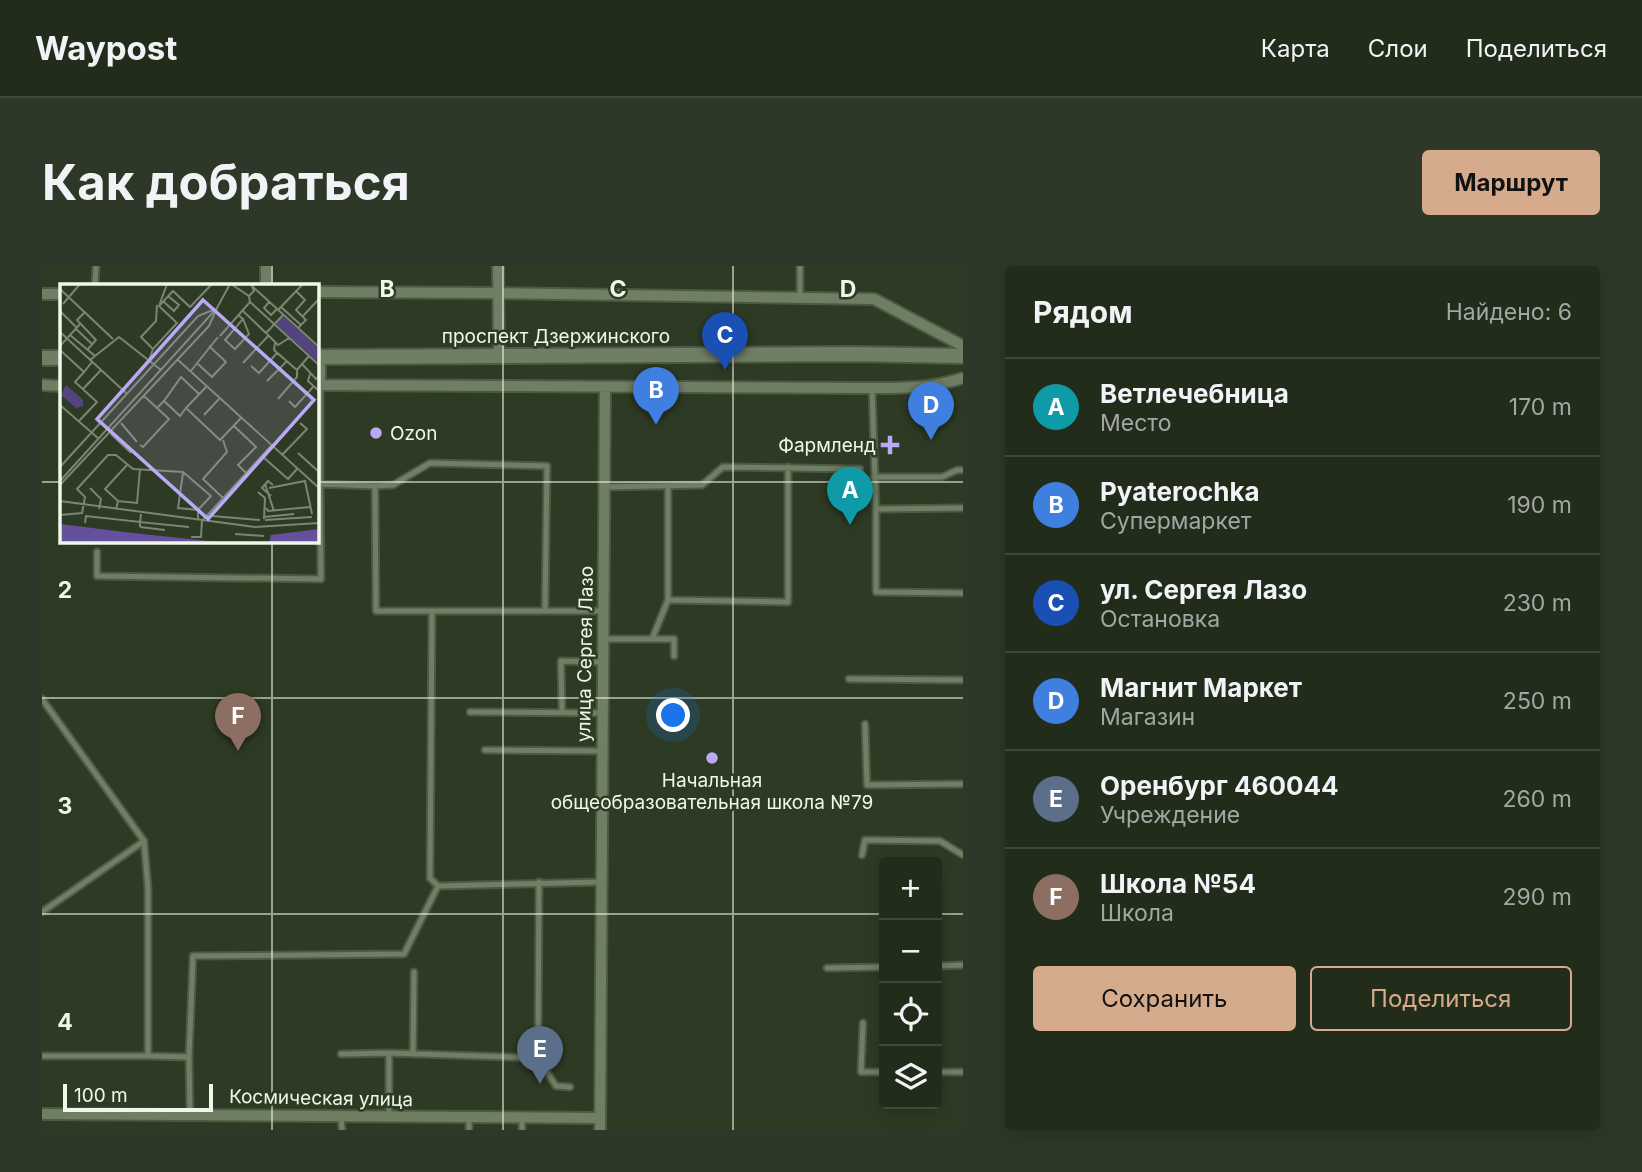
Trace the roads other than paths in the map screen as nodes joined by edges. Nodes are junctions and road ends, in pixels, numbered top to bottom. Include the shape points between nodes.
1 (96, 266) edge
2 (266, 266) edge
3 (498, 266) edge
4 (800, 266) edge
5 (95, 284) edge
6 (266, 284) edge
7 (318, 292) edge
8 (498, 293) junction
9 (42, 294) edge
10 (60, 294) edge
11 (800, 298) junction
12 (963, 346) edge
13 (499, 355) junction
14 (963, 356) edge
15 (318, 357) edge
16 (42, 358) edge
17 (60, 358) edge
18 (963, 378) edge
19 (42, 385) edge
20 (318, 385) edge
21 (60, 386) edge
22 (605, 388) junction
23 (872, 388) junction
24 (788, 467) junction
25 (860, 469) dead end
26 (963, 470) edge
27 (874, 477) junction
28 (320, 484) junction
29 (375, 486) junction
30 (604, 486) junction
31 (668, 486) junction
32 (963, 508) edge
33 (876, 509) junction
34 (97, 552) dead end
35 (963, 593) edge
36 (668, 600) junction
37 (545, 610) junction
38 (432, 611) junction
39 (603, 611) junction
40 (603, 639) junction
41 (652, 639) junction
42 (674, 656) dead end
43 (602, 662) junction
44 (849, 679) dead end
45 (963, 680) edge
46 (42, 699) edge
47 (470, 712) dead end
48 (562, 712) junction
49 (602, 713) junction
50 (865, 724) dead end
51 (485, 750) dead end
52 (601, 751) junction
53 (963, 784) edge
54 (144, 841) junction
55 (862, 855) dead end
56 (963, 855) edge
57 (539, 882) junction
58 (601, 882) junction
59 (438, 886) junction
60 (42, 912) edge
61 (963, 965) edge
62 (942, 966) edge
63 (879, 967) edge
64 (827, 968) dead end
65 (414, 972) dead end
66 (863, 1023) dead end
67 (389, 1053) junction
68 (341, 1054) dead end
69 (413, 1054) junction
70 (42, 1056) edge
71 (148, 1056) junction
72 (189, 1057) junction
73 (538, 1058) junction
74 (879, 1072) edge
75 (942, 1072) edge
76 (963, 1072) edge
77 (570, 1087) dead end
78 (42, 1114) edge
79 (190, 1114) junction
80 (341, 1116) junction
81 (389, 1116) junction
82 (469, 1117) junction
83 (522, 1118) junction
84 (600, 1124) edge
85 (342, 1130) edge
86 (469, 1130) edge
87 (522, 1130) edge

1 - 5 lane
2 - 6 street
3 - 8 street
4 - 11 lane
7 - 8 street
8 - 11 street
8 - 13 street
9 - 10 street
11 - 12 street via 874,299
13 - 14 main road, проспект Дзержинского
13 - 15 main road, проспект Дзержинского
15 - 20 street
16 - 17 main road
18 - 23 street via 926,387
19 - 21 street
20 - 22 street
20 - 28 lane
22 - 23 street
22 - 30 street, улица Сергея Лазо
23 - 27 lane
24 - 25 lane
24 - 31 lane via 723,467 702,485
24 - 36 lane via 788,602
26 - 27 lane via 942,477
27 - 33 lane
28 - 29 lane
28 - 34 lane via 321,579 97,576
29 - 37 lane via 393,485 430,463 547,466
29 - 38 lane via 376,611
30 - 31 lane
30 - 39 street, улица Сергея Лазо
31 - 36 lane
32 - 33 lane
33 - 35 lane via 876,592
36 - 41 lane
37 - 38 lane
37 - 39 lane
38 - 59 lane via 430,878
39 - 40 street, улица Сергея Лазо
40 - 41 lane
40 - 43 street, улица Сергея Лазо
41 - 42 lane via 674,639
43 - 48 lane via 561,661
43 - 49 street, улица Сергея Лазо
44 - 45 lane
46 - 54 lane
47 - 48 lane
48 - 49 lane
49 - 52 street, улица Сергея Лазо
50 - 53 lane via 867,785
51 - 52 lane
52 - 58 street, улица Сергея Лазо
54 - 60 lane
54 - 71 lane
55 - 56 lane via 865,840 940,841
57 - 58 lane
57 - 59 lane
57 - 73 lane
58 - 84 street, улица Сергея Лазо
59 - 72 lane via 404,954 192,956
61 - 62 lane
63 - 64 lane
65 - 69 lane
66 - 74 lane via 861,1072
67 - 68 lane
67 - 69 lane
67 - 81 lane
69 - 73 lane
70 - 71 lane
71 - 72 lane
72 - 79 lane
73 - 77 lane via 556,1086
75 - 76 lane
78 - 79 street, Космическая улица
79 - 80 street, Космическая улица
80 - 81 street, Космическая улица
80 - 85 lane
81 - 82 street, Космическая улица
82 - 83 street, Космическая улица
82 - 86 lane
83 - 84 street, Космическая улица
83 - 87 lane

